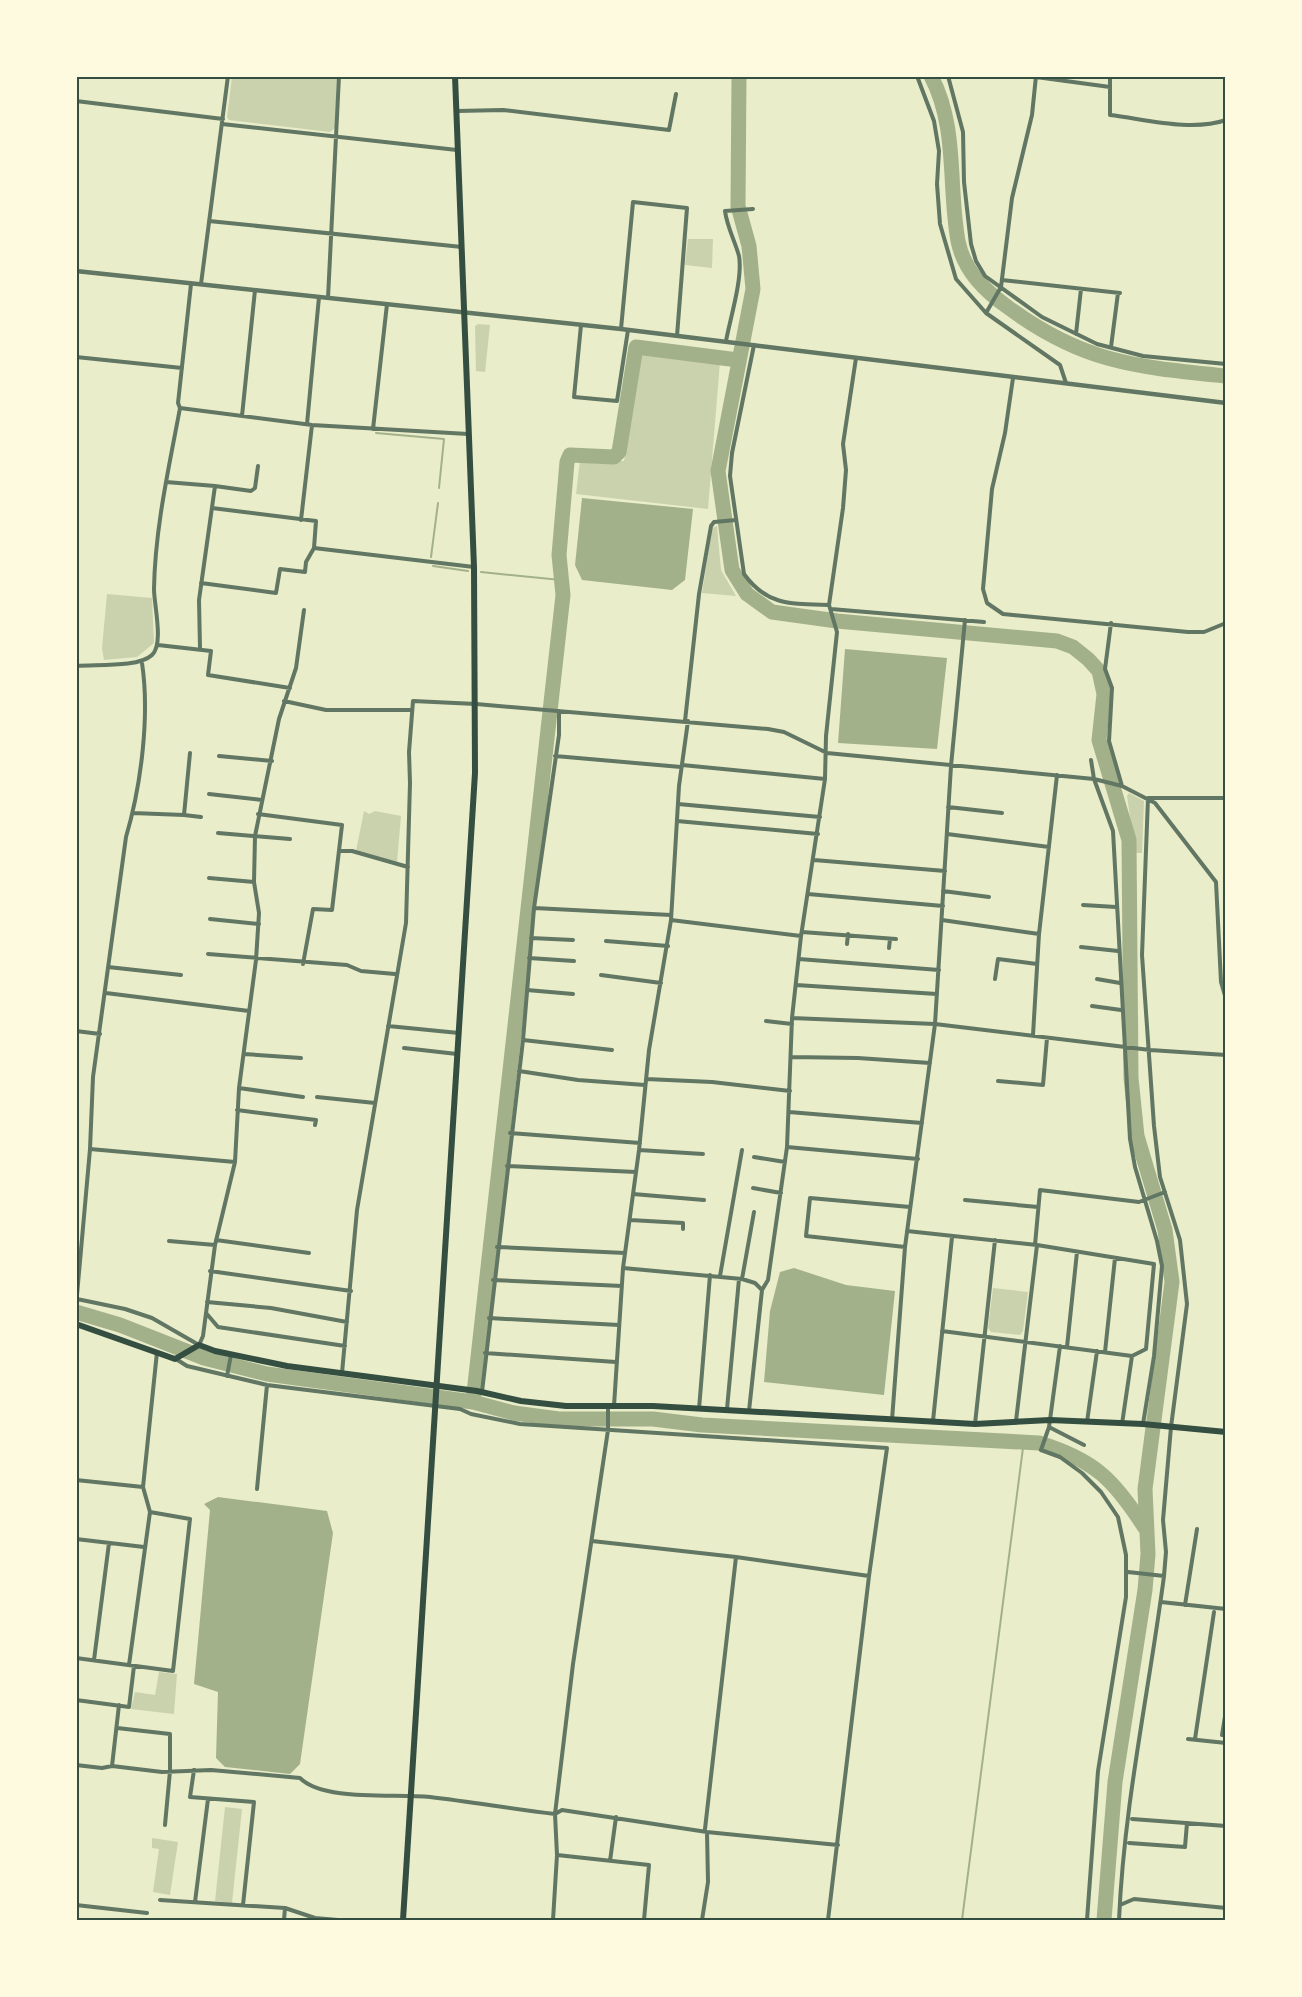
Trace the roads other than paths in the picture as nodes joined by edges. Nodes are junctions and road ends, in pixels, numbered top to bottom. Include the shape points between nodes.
1 (228, 76) edge
2 (339, 76) edge
3 (455, 76) edge
4 (917, 76) edge
5 (948, 76) edge
6 (1110, 76) edge
7 (1036, 77) edge
8 (1110, 87) junction
9 (676, 94) dead end
10 (76, 101) edge
11 (456, 111) junction
12 (1226, 120) edge
13 (223, 121) junction
14 (337, 137) junction
15 (458, 150) junction
16 (751, 210) dead end
17 (209, 221) junction
18 (332, 235) junction
19 (462, 247) junction
20 (76, 272) edge
21 (1002, 280) junction
22 (191, 284) junction
23 (201, 284) junction
24 (1000, 288) junction
25 (1080, 289) junction
26 (255, 290) junction
27 (319, 297) junction
28 (328, 298) junction
29 (387, 304) junction
30 (987, 311) junction
31 (464, 312) junction
32 (582, 325) junction
33 (621, 329) junction
34 (628, 330) junction
35 (1076, 334) junction
36 (677, 336) junction
37 (728, 342) junction
38 (752, 344) junction
39 (1111, 348) junction
40 (76, 357) edge
41 (856, 358) junction
42 (1226, 364) edge
43 (182, 369) junction
44 (1013, 378) junction
45 (1066, 384) junction
46 (1226, 403) edge
47 (180, 408) junction
48 (242, 416) junction
49 (309, 425) junction
50 (373, 429) junction
51 (469, 434) junction
52 (258, 466) dead end
53 (166, 482) junction
54 (215, 486) junction
55 (212, 508) junction
56 (301, 520) junction
57 (735, 520) junction
58 (314, 548) junction
59 (474, 567) junction
60 (201, 583) junction
61 (830, 608) junction
62 (304, 610) dead end
63 (965, 620) junction
64 (984, 622) dead end
65 (1111, 623) junction
66 (1226, 623) edge
67 (158, 645) junction
68 (200, 648) junction
69 (142, 663) junction
70 (76, 666) edge
71 (290, 688) junction
72 (284, 701) junction
73 (476, 704) junction
74 (412, 710) junction
75 (557, 710) junction
76 (687, 721) junction
77 (190, 753) dead end
78 (827, 753) junction
79 (219, 756) dead end
80 (555, 756) junction
81 (1091, 760) dead end
82 (272, 761) junction
83 (682, 766) junction
84 (951, 766) junction
85 (1057, 775) junction
86 (1094, 778) junction
87 (825, 779) junction
88 (1120, 786) junction
89 (209, 794) dead end
90 (1148, 798) junction
91 (1226, 798) edge
92 (262, 800) junction
93 (678, 804) junction
94 (948, 807) junction
95 (133, 813) junction
96 (1002, 813) dead end
97 (258, 814) junction
98 (184, 815) junction
99 (201, 817) dead end
100 (820, 817) junction
101 (677, 821) junction
102 (218, 833) dead end
103 (818, 834) junction
104 (947, 834) junction
105 (255, 836) junction
106 (290, 839) dead end
107 (1049, 847) junction
108 (341, 851) junction
109 (814, 860) junction
110 (408, 867) junction
111 (945, 871) junction
112 (209, 878) dead end
113 (254, 882) junction
114 (944, 891) junction
115 (808, 894) junction
116 (989, 897) dead end
117 (1083, 905) dead end
118 (943, 906) junction
119 (534, 908) junction
120 (1116, 908) junction
121 (671, 917) junction
122 (210, 919) dead end
123 (942, 921) junction
124 (259, 924) junction
125 (802, 934) junction
126 (848, 934) junction
127 (1040, 934) junction
128 (531, 938) junction
129 (890, 939) junction
130 (896, 939) dead end
131 (573, 940) dead end
132 (1219, 940) junction
133 (606, 941) dead end
134 (1226, 941) edge
135 (847, 944) dead end
136 (668, 946) junction
137 (1081, 947) dead end
138 (889, 948) dead end
139 (1118, 951) junction
140 (208, 954) dead end
141 (530, 957) junction
142 (799, 959) junction
143 (256, 960) junction
144 (574, 961) dead end
145 (303, 964) junction
146 (1037, 964) junction
147 (108, 967) junction
148 (939, 970) junction
149 (395, 974) junction
150 (181, 975) dead end
151 (601, 975) dead end
152 (995, 979) dead end
153 (1098, 979) dead end
154 (1120, 982) junction
155 (661, 983) junction
156 (796, 985) junction
157 (527, 990) junction
158 (106, 993) junction
159 (573, 994) dead end
160 (937, 994) junction
161 (1226, 999) edge
162 (1092, 1006) dead end
163 (1121, 1010) junction
164 (249, 1011) junction
165 (792, 1018) junction
166 (766, 1021) dead end
167 (792, 1024) junction
168 (935, 1024) junction
169 (388, 1026) junction
170 (76, 1031) edge
171 (459, 1033) junction
172 (100, 1034) junction
173 (1033, 1035) junction
174 (1047, 1038) junction
175 (523, 1040) junction
176 (1126, 1047) junction
177 (404, 1048) dead end
178 (612, 1050) dead end
179 (1150, 1050) junction
180 (244, 1053) junction
181 (457, 1054) junction
182 (1226, 1055) edge
183 (791, 1057) junction
184 (301, 1058) dead end
185 (930, 1064) junction
186 (519, 1071) junction
187 (998, 1081) dead end
188 (646, 1082) junction
189 (239, 1088) junction
190 (790, 1091) junction
191 (303, 1097) dead end
192 (317, 1097) dead end
193 (375, 1103) junction
194 (237, 1110) junction
195 (789, 1112) junction
196 (922, 1123) junction
197 (315, 1125) dead end
198 (510, 1133) junction
199 (640, 1143) junction
200 (787, 1147) junction
201 (90, 1149) junction
202 (639, 1150) junction
203 (742, 1150) dead end
204 (703, 1154) dead end
205 (754, 1157) dead end
206 (918, 1159) junction
207 (235, 1162) junction
208 (785, 1162) junction
209 (507, 1166) junction
210 (636, 1172) junction
211 (753, 1188) dead end
212 (781, 1193) junction
213 (1164, 1193) junction
214 (633, 1194) junction
215 (704, 1200) dead end
216 (965, 1200) dead end
217 (1145, 1200) junction
218 (910, 1207) junction
219 (1038, 1207) junction
220 (754, 1212) dead end
221 (630, 1220) junction
222 (683, 1228) dead end
223 (907, 1231) junction
224 (952, 1237) junction
225 (216, 1240) junction
226 (995, 1240) junction
227 (169, 1242) dead end
228 (214, 1245) junction
229 (1036, 1245) junction
230 (497, 1247) junction
231 (905, 1247) junction
232 (1077, 1252) junction
233 (309, 1253) dead end
234 (625, 1253) junction
235 (1115, 1258) junction
236 (623, 1268) junction
237 (210, 1271) junction
238 (710, 1275) junction
239 (720, 1276) junction
240 (741, 1279) junction
241 (493, 1280) junction
242 (622, 1286) junction
243 (762, 1290) junction
244 (351, 1291) junction
245 (77, 1302) edge
246 (207, 1302) junction
247 (206, 1312) junction
248 (489, 1318) junction
249 (348, 1322) junction
250 (76, 1324) edge
251 (619, 1325) junction
252 (942, 1331) junction
253 (984, 1336) junction
254 (1026, 1342) junction
255 (197, 1346) junction
256 (345, 1346) junction
257 (1060, 1346) junction
258 (1067, 1347) junction
259 (1097, 1351) junction
260 (157, 1352) junction
261 (1104, 1352) junction
262 (485, 1353) junction
263 (231, 1355) junction
264 (1132, 1356) junction
265 (178, 1358) junction
266 (616, 1362) junction
267 (342, 1374) junction
268 (227, 1376) junction
269 (267, 1385) junction
270 (436, 1388) junction
271 (480, 1392) junction
272 (435, 1405) junction
273 (610, 1408) junction
274 (699, 1408) junction
275 (727, 1409) junction
276 (749, 1411) junction
277 (892, 1420) junction
278 (933, 1422) junction
279 (1016, 1422) junction
280 (1087, 1422) junction
281 (975, 1424) junction
282 (1122, 1425) junction
283 (1145, 1425) junction
284 (1049, 1426) junction
285 (1169, 1426) junction
286 (608, 1429) junction
287 (1226, 1432) edge
288 (1084, 1445) dead end
289 (76, 1480) edge
290 (143, 1487) junction
291 (257, 1489) dead end
292 (150, 1512) junction
293 (1197, 1529) dead end
294 (76, 1539) edge
295 (592, 1541) junction
296 (109, 1543) junction
297 (144, 1546) junction
298 (736, 1557) junction
299 (1129, 1572) junction
300 (869, 1576) junction
301 (1163, 1576) junction
302 (1161, 1602) junction
303 (1185, 1605) junction
304 (1226, 1609) edge
305 (1214, 1612) dead end
306 (76, 1658) edge
307 (94, 1660) junction
308 (132, 1666) junction
309 (76, 1700) edge
310 (119, 1706) junction
311 (1226, 1710) edge
312 (117, 1728) junction
313 (1226, 1735) edge
314 (1188, 1739) dead end
315 (1195, 1739) junction
316 (1226, 1743) edge
317 (76, 1765) edge
318 (112, 1766) junction
319 (194, 1770) junction
320 (170, 1771) junction
321 (410, 1796) junction
322 (208, 1799) junction
323 (555, 1814) junction
324 (616, 1817) junction
325 (1132, 1819) dead end
326 (1187, 1823) junction
327 (165, 1825) dead end
328 (1226, 1826) edge
329 (706, 1830) junction
330 (1129, 1843) dead end
331 (838, 1845) junction
332 (557, 1855) junction
333 (610, 1861) junction
334 (160, 1900) dead end
335 (195, 1902) junction
336 (76, 1905) edge
337 (243, 1905) junction
338 (1120, 1905) junction
339 (285, 1908) junction
340 (1226, 1908) edge
341 (147, 1912) dead end
342 (284, 1920) edge
343 (338, 1920) edge
344 (403, 1920) edge
345 (553, 1920) edge
346 (644, 1920) edge
347 (702, 1920) edge
348 (828, 1920) edge
349 (1087, 1920) edge
350 (1119, 1920) edge

1 - 13 street
2 - 14 street
3 - 11 main road
4 - 30 street via 934,121 939,151 937,184 945,245 956,279
5 - 24 street via 963,132 963,182 971,244 985,276
6 - 8 street
7 - 8 street
7 - 21 street via 1032,115 1012,198
8 - 12 street via 1110,115 1192,124
9 - 11 street via 669,130 503,110
10 - 13 street
11 - 15 main road
13 - 14 street
13 - 17 street
14 - 15 street
14 - 18 street
15 - 19 main road
16 - 37 street via 725,211 739,258
17 - 18 street
17 - 23 street
18 - 19 street
18 - 28 street
19 - 31 main road
20 - 22 street
21 - 24 street
21 - 25 street
22 - 23 street
22 - 43 street
23 - 26 street
24 - 30 street
24 - 35 street via 1042,317
25 - 35 street
25 - 39 street via 1119,293
26 - 27 street
26 - 48 street
27 - 28 street
27 - 49 street
28 - 29 street
29 - 31 street
29 - 50 street
30 - 45 street via 1060,365
31 - 32 street
31 - 51 main road
32 - 33 street
32 - 34 street via 574,397 617,401
33 - 34 street
33 - 36 street via 633,201 687,208
34 - 36 street
35 - 39 street
36 - 37 street
37 - 38 street
38 - 41 street
38 - 57 street via 732,453 730,476
39 - 42 street via 1143,356
40 - 43 street
41 - 44 street
41 - 61 street via 843,444 843,508
43 - 47 street
44 - 45 street
44 - 65 street via 992,489 985,598 995,611 1003,614
45 - 46 street
47 - 48 street
47 - 53 street
48 - 49 street
49 - 50 street
49 - 56 street
50 - 51 street
51 - 59 main road
52 - 54 street via 255,488 251,491
53 - 54 street
53 - 67 street via 154,589
54 - 55 street
55 - 56 street
55 - 60 street
56 - 58 street via 316,521
57 - 61 street via 742,566 753,586 768,598
57 - 76 street via 714,522 711,526 699,594
58 - 59 street
58 - 60 street via 306,562 306,572 279,569 276,592
59 - 73 main road
60 - 68 street
61 - 63 street
61 - 78 street via 837,632
62 - 71 street
63 - 64 street
63 - 84 street
65 - 66 street via 1204,632
65 - 88 street via 1105,669 1112,688 1109,741
67 - 68 street
67 - 69 street
68 - 71 street via 211,651 208,675
69 - 70 street
69 - 95 street via 142,739
71 - 72 street
72 - 74 street via 326,710
72 - 82 street
73 - 74 street via 412,701
73 - 75 street
73 - 171 main road
74 - 110 street
75 - 76 street
75 - 80 street
76 - 78 street via 784,732
76 - 83 street
77 - 98 street
78 - 84 street
78 - 87 street
79 - 82 street
80 - 83 street
80 - 119 street
81 - 86 street
82 - 92 street
83 - 87 street
83 - 93 street
84 - 85 street
84 - 94 street
85 - 86 street
85 - 107 street
86 - 88 street
86 - 120 street via 1113,831
87 - 100 street
88 - 90 street
89 - 92 street
90 - 91 street
90 - 132 street via 1216,882
90 - 179 street via 1142,955
92 - 97 street
93 - 100 street
93 - 101 street
94 - 96 street
94 - 104 street
95 - 98 street
95 - 147 street via 126,837
97 - 105 street
97 - 108 street via 342,825
98 - 99 street
100 - 103 street
101 - 103 street
101 - 121 street
102 - 105 street
103 - 109 street
104 - 107 street
104 - 111 street
105 - 106 street
105 - 113 street
107 - 127 street
108 - 110 street
108 - 145 street via 332,910 313,909
109 - 111 street
109 - 115 street
110 - 149 street via 406,923
111 - 114 street
112 - 113 street
113 - 124 street
114 - 116 street
114 - 118 street
115 - 118 street
115 - 125 street
117 - 120 street
118 - 123 street
119 - 121 street
119 - 128 street
120 - 139 street
121 - 125 street
121 - 136 street
122 - 124 street
123 - 127 street
123 - 148 street
124 - 143 street
125 - 126 street
125 - 142 street
126 - 129 street
126 - 135 street
127 - 146 street
128 - 131 street
128 - 141 street
129 - 130 street
129 - 138 street
132 - 134 street
132 - 161 street
133 - 136 street
136 - 155 street
137 - 139 street
139 - 154 street
140 - 143 street
141 - 144 street
141 - 157 street
142 - 148 street
142 - 156 street
143 - 145 street
143 - 164 street
145 - 149 street via 347,965 361,971
146 - 152 street via 998,959
146 - 173 street
147 - 150 street
147 - 158 street
148 - 160 street
149 - 169 street
151 - 155 street
153 - 154 street
154 - 163 street
155 - 188 street
156 - 160 street
156 - 165 street
157 - 159 street
157 - 175 street
158 - 164 street
158 - 172 street
160 - 168 street
162 - 163 street
163 - 176 street
164 - 180 street
165 - 167 street
165 - 168 street
166 - 167 street
167 - 183 street
168 - 173 street
168 - 185 street
169 - 171 street
169 - 193 street
170 - 172 street
171 - 181 main road
172 - 201 street via 93,1077
173 - 174 street
174 - 176 street
174 - 187 street via 1043,1085
175 - 178 street
175 - 186 street
176 - 179 street
176 - 217 street via 1130,1139
177 - 181 street
179 - 182 street
179 - 213 street via 1157,1160
180 - 184 street
180 - 189 street
181 - 270 main road
183 - 185 street
183 - 190 street
185 - 196 street
186 - 188 street via 578,1080
186 - 198 street
188 - 190 street via 712,1082
188 - 199 street
189 - 191 street
189 - 194 street
190 - 195 street
192 - 193 street
193 - 244 street via 357,1210
194 - 197 street via 316,1120
194 - 207 street
195 - 196 street
195 - 200 street
196 - 206 street
198 - 199 street
198 - 209 street
199 - 202 street
200 - 206 street
200 - 208 street
201 - 207 street
201 - 245 street
202 - 204 street
202 - 210 street
203 - 239 street
205 - 208 street
206 - 218 street
207 - 225 street
208 - 212 street
209 - 210 street
209 - 230 street
210 - 214 street
211 - 212 street
212 - 243 street via 768,1280
213 - 217 street
213 - 285 street via 1180,1240 1187,1304
214 - 215 street
214 - 221 street
216 - 219 street
217 - 219 street via 1040,1190
217 - 283 street via 1158,1241 1162,1283
218 - 223 street
218 - 231 street via 810,1198 806,1236
219 - 229 street
220 - 240 street
221 - 222 street via 683,1223
221 - 234 street
223 - 224 street
223 - 231 street
224 - 226 street
224 - 252 street
225 - 228 street
225 - 233 street
226 - 229 street
226 - 253 street
227 - 228 street
228 - 237 street
229 - 232 street
229 - 254 street
230 - 234 street
230 - 241 street
231 - 277 street
232 - 235 street
232 - 258 street
234 - 236 street
235 - 261 street
235 - 264 street via 1154,1264 1146,1349
236 - 238 street
236 - 242 street
237 - 244 street
237 - 246 street
238 - 239 street
238 - 274 street
239 - 240 street
240 - 243 street
240 - 275 street
241 - 242 street
241 - 248 street
242 - 251 street
243 - 276 street
244 - 249 street
245 - 255 street via 124,1308 152,1318
246 - 247 street
246 - 249 street via 271,1308
247 - 255 street via 203,1336
247 - 256 street via 218,1327
248 - 251 street
248 - 262 street
249 - 256 street
250 - 260 main road
251 - 266 street
252 - 253 street
252 - 278 street
253 - 254 street
253 - 281 street
254 - 257 street
254 - 279 street
255 - 263 main road
255 - 265 main road
256 - 267 street
257 - 258 street
257 - 284 street
258 - 259 street
259 - 261 street
259 - 280 street
260 - 265 main road
260 - 290 street
261 - 264 street
262 - 266 street
262 - 271 street
263 - 267 main road
263 - 268 street
264 - 282 street
265 - 268 street via 187,1365
266 - 273 street
267 - 270 main road
268 - 269 street
269 - 272 street
269 - 291 street
270 - 271 main road
270 - 272 main road
271 - 273 main road via 520,1401
272 - 286 street via 520,1424
272 - 321 main road
273 - 274 main road
273 - 286 street
274 - 275 main road
275 - 276 main road
276 - 277 main road
277 - 278 main road
278 - 281 main road
279 - 281 main road
279 - 284 main road
280 - 282 main road
280 - 284 main road
282 - 283 main road
283 - 285 main road
284 - 288 street
284 - 299 street via 1041,1450 1082,1473 1101,1492 1118,1517
285 - 287 main road
285 - 301 street
286 - 295 street
286 - 300 street via 887,1448
289 - 290 street
290 - 292 street
292 - 297 street
292 - 308 street via 190,1519 173,1671
293 - 303 street
294 - 296 street
295 - 298 street
295 - 323 street
296 - 297 street
296 - 307 street
297 - 308 street
298 - 300 street
298 - 329 street
299 - 301 street
299 - 349 street via 1098,1771
300 - 331 street
301 - 302 street
302 - 303 street
302 - 338 street via 1129,1802
303 - 304 street
305 - 315 street
306 - 307 street
307 - 308 street
308 - 310 street via 129,1707
309 - 310 street
310 - 312 street
311 - 313 street via 1222,1735
312 - 318 street
312 - 320 street via 170,1734
314 - 315 street
315 - 316 street
317 - 318 street
318 - 320 street
319 - 320 street
319 - 321 street via 300,1778 307,1785 351,1794
319 - 322 street via 190,1797
320 - 327 street
321 - 323 street
321 - 344 main road
322 - 335 street
322 - 337 street via 254,1802
323 - 324 street via 562,1810
323 - 332 street
324 - 329 street
324 - 333 street
325 - 326 street
326 - 328 street
326 - 330 street via 1185,1847
329 - 331 street
329 - 347 street via 708,1882
331 - 348 street
332 - 333 street
332 - 345 street
333 - 346 street via 649,1865
334 - 335 street
335 - 337 street
336 - 341 street
337 - 339 street
338 - 340 street via 1134,1899
338 - 350 street
339 - 342 street
339 - 343 street via 315,1918

